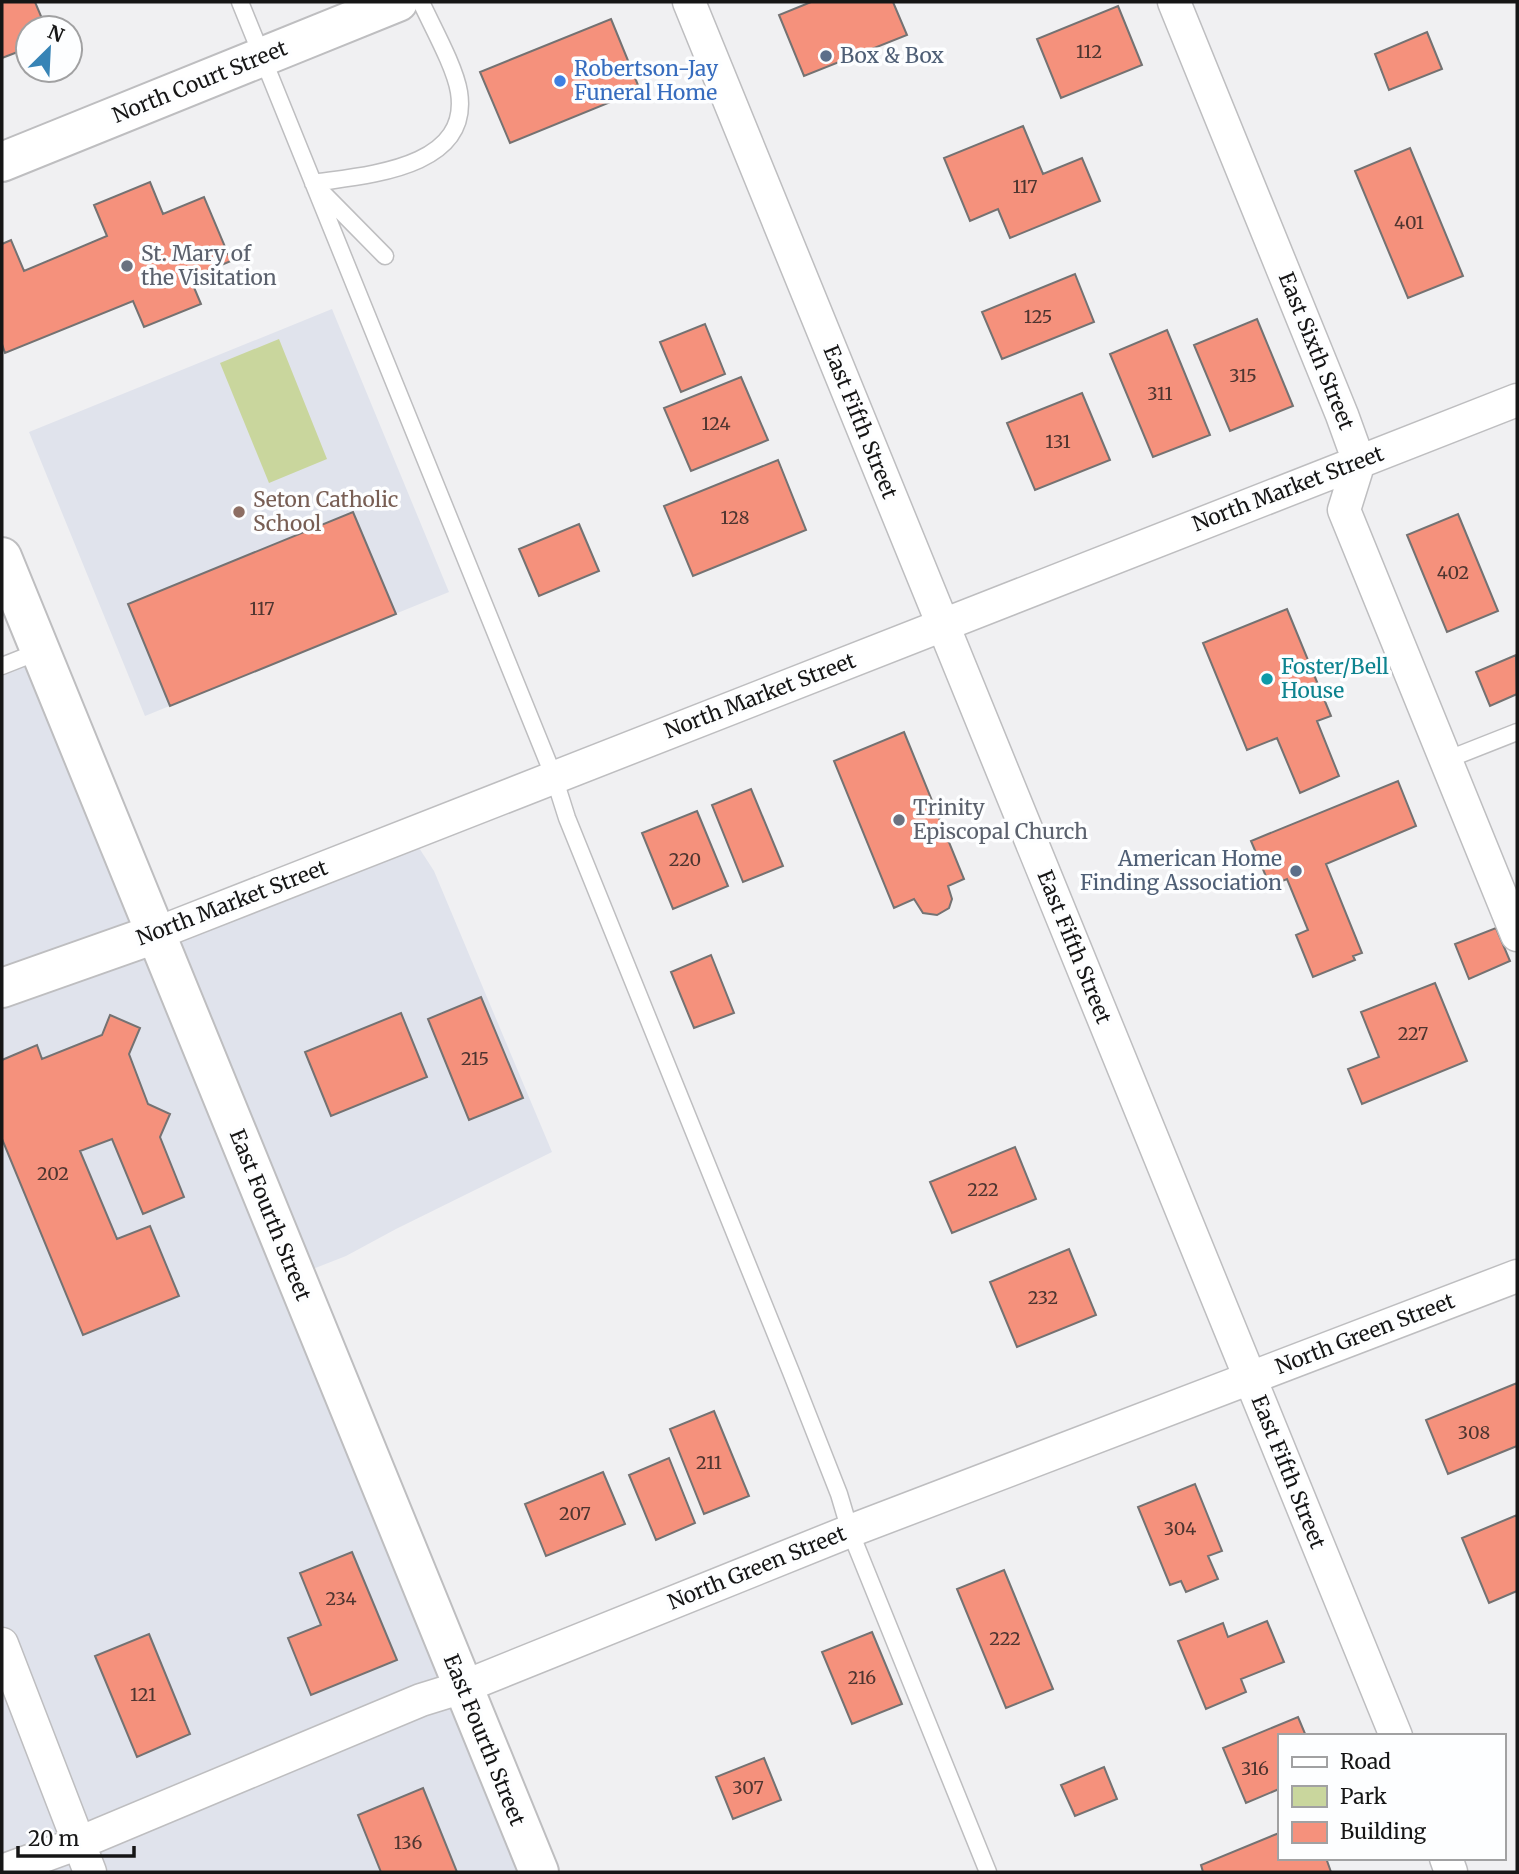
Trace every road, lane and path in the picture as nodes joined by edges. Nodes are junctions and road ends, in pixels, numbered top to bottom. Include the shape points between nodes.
1 (240, 2) edge
2 (398, 2) edge
3 (421, 2) edge
4 (689, 2) edge
5 (1174, 2) edge
6 (262, 56) junction
7 (2, 162) edge
8 (313, 183) junction
9 (385, 256) dead end
10 (1517, 400) edge
11 (1359, 462) junction
12 (2, 557) edge
13 (942, 625) junction
14 (40, 651) junction
15 (2, 666) edge
16 (1517, 732) edge
17 (1446, 760) junction
18 (554, 777) junction
19 (155, 934) junction
20 (1517, 935) edge
21 (2, 988) edge
22 (1517, 1276) edge
23 (1250, 1379) junction
24 (850, 1531) junction
25 (2, 1644) edge
26 (463, 1687) junction
27 (1395, 1734) edge
28 (79, 1843) junction
29 (2, 1871) edge
30 (90, 1872) edge
31 (538, 1872) edge
32 (988, 1872) edge

1 - 6 lane
2 - 6 main road, North Court Street
3 - 8 lane via 459,91 459,118 448,141 418,162
4 - 13 street, East Fifth Street
5 - 11 street, East Sixth Street
6 - 7 main road, North Court Street
6 - 8 lane
8 - 9 lane
8 - 18 lane
10 - 11 street, North Market Street
11 - 13 street, North Market Street
11 - 17 street via 1344,510
12 - 14 main road, East Fourth Street
13 - 18 street, North Market Street
13 - 23 street, East Fifth Street
14 - 15 lane
14 - 19 main road, East Fourth Street
16 - 17 lane
17 - 20 street
18 - 19 street, North Market Street
18 - 24 lane via 830,1470
19 - 21 main road, North Market Street
19 - 26 main road, East Fourth Street
22 - 23 street, North Green Street
23 - 24 street, North Green Street
23 - 27 street, East Fifth Street
24 - 26 street, North Green Street
24 - 32 lane
25 - 28 street
26 - 28 street, North Green Street via 421,1700
26 - 31 main road, East Fourth Street
28 - 29 street, North Green Street
28 - 30 street

